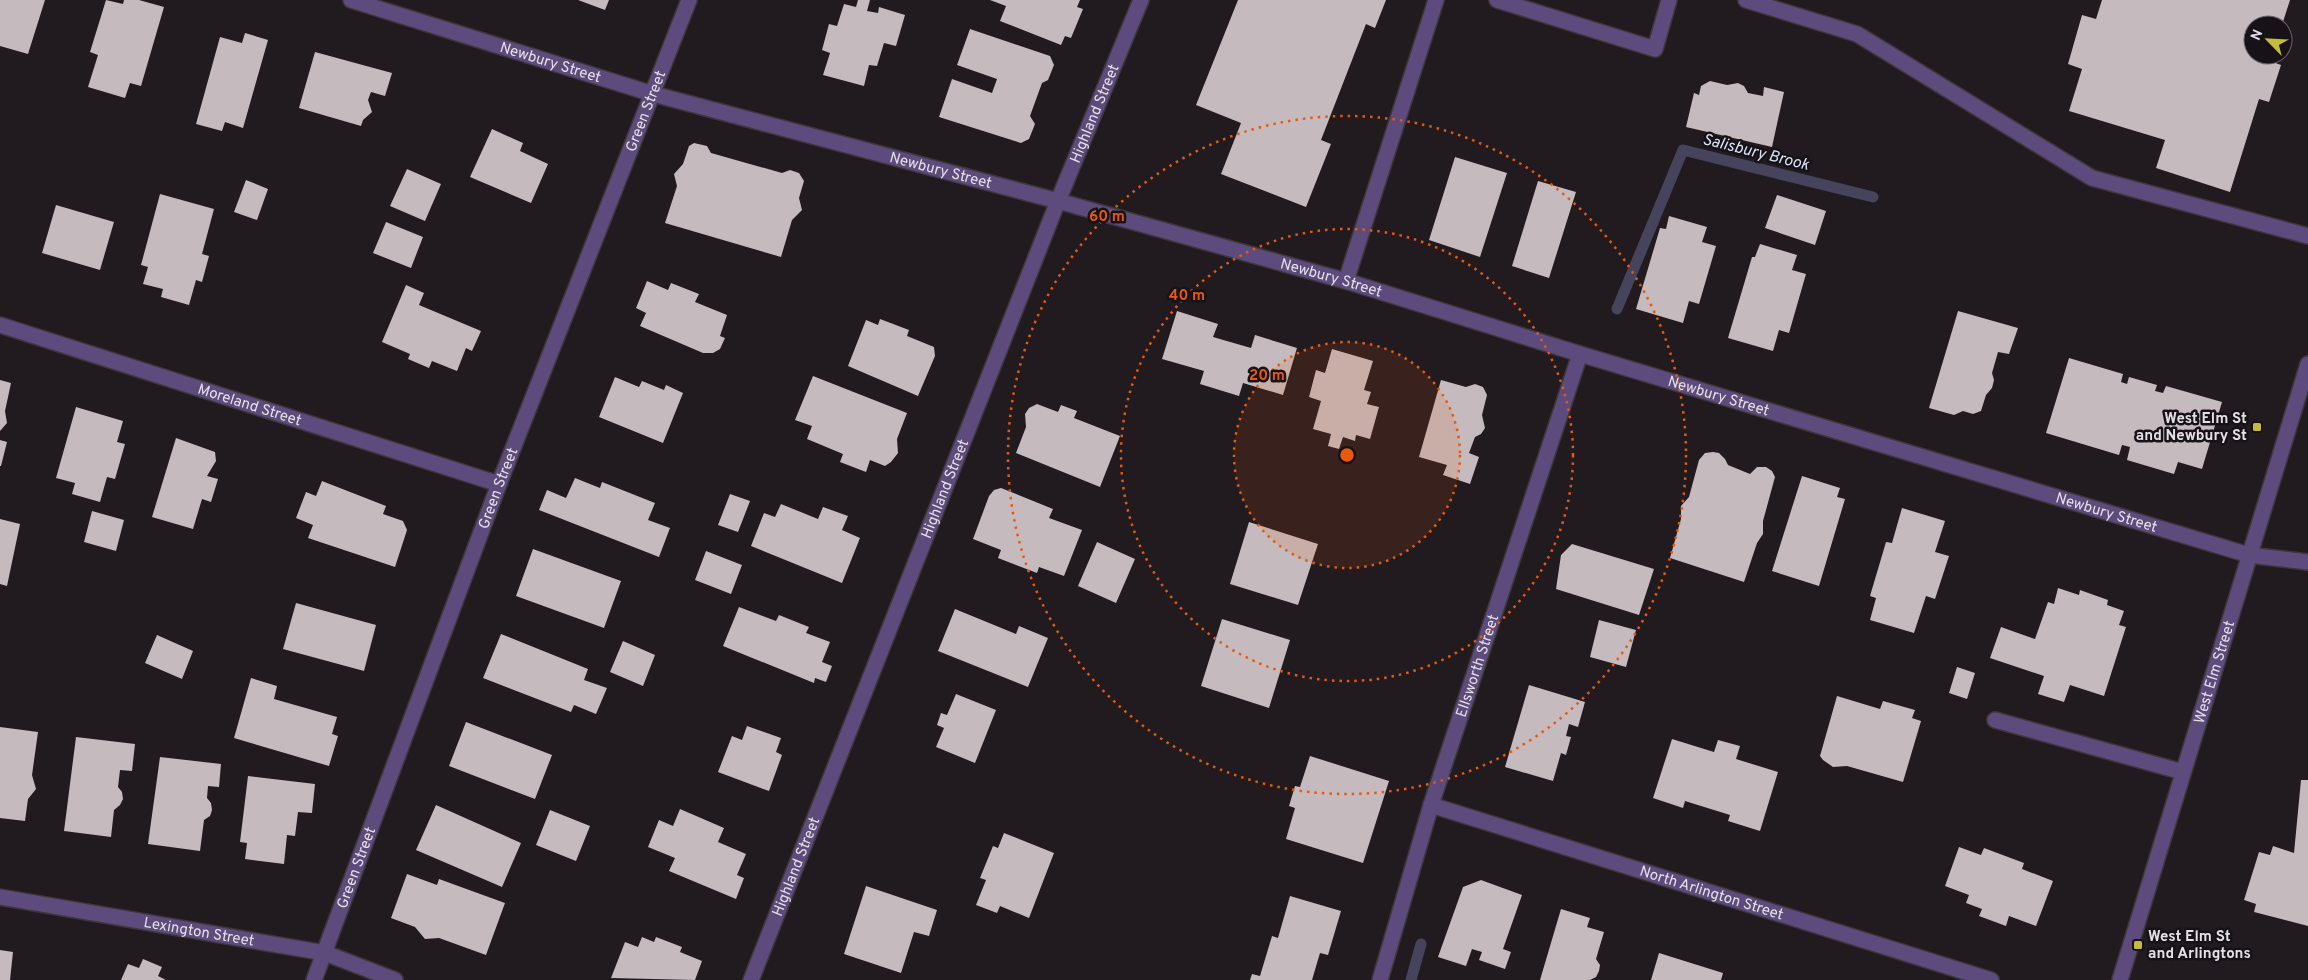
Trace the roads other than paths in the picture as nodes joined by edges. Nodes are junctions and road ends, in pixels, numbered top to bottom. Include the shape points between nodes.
1 (351, 0) edge
2 (689, 0) edge
3 (1141, 0) edge
4 (1436, 0) edge
5 (1497, 0) edge
6 (1669, 0) edge
7 (1746, 0) edge
8 (654, 94) junction
9 (1058, 201) junction
10 (2308, 236) edge
11 (1346, 281) junction
12 (0, 325) edge
13 (1580, 354) junction
14 (2308, 364) edge
15 (499, 484) junction
16 (2249, 555) junction
17 (2308, 562) edge
18 (1995, 720) dead end
19 (2184, 772) junction
20 (1431, 805) junction
21 (0, 897) edge
22 (325, 953) junction
23 (314, 980) edge
24 (395, 980) edge
25 (751, 980) edge
26 (1380, 980) edge
27 (1991, 980) edge
28 (2120, 980) edge

1 - 8 street, Newbury Street
2 - 8 street, Green Street
3 - 9 street, Highland Street
4 - 11 street
5 - 6 street via 1655,49
7 - 10 street via 1857,34 2092,178
8 - 9 street, Newbury Street
8 - 15 street, Green Street
9 - 11 street, Newbury Street
9 - 25 street, Highland Street
11 - 13 street, Newbury Street
12 - 15 street, Moreland Street
13 - 16 street, Newbury Street
13 - 20 street, Ellsworth Street
14 - 16 street, West Elm Street
15 - 22 street, Green Street
16 - 17 street, Newbury Street
16 - 19 street, West Elm Street
18 - 19 street
19 - 28 street, West Elm Street
20 - 26 street, Ellsworth Street
20 - 27 street, North Arlington Street
21 - 22 street, Lexington Street
22 - 23 street, Green Street
22 - 24 street, Lexington Street

